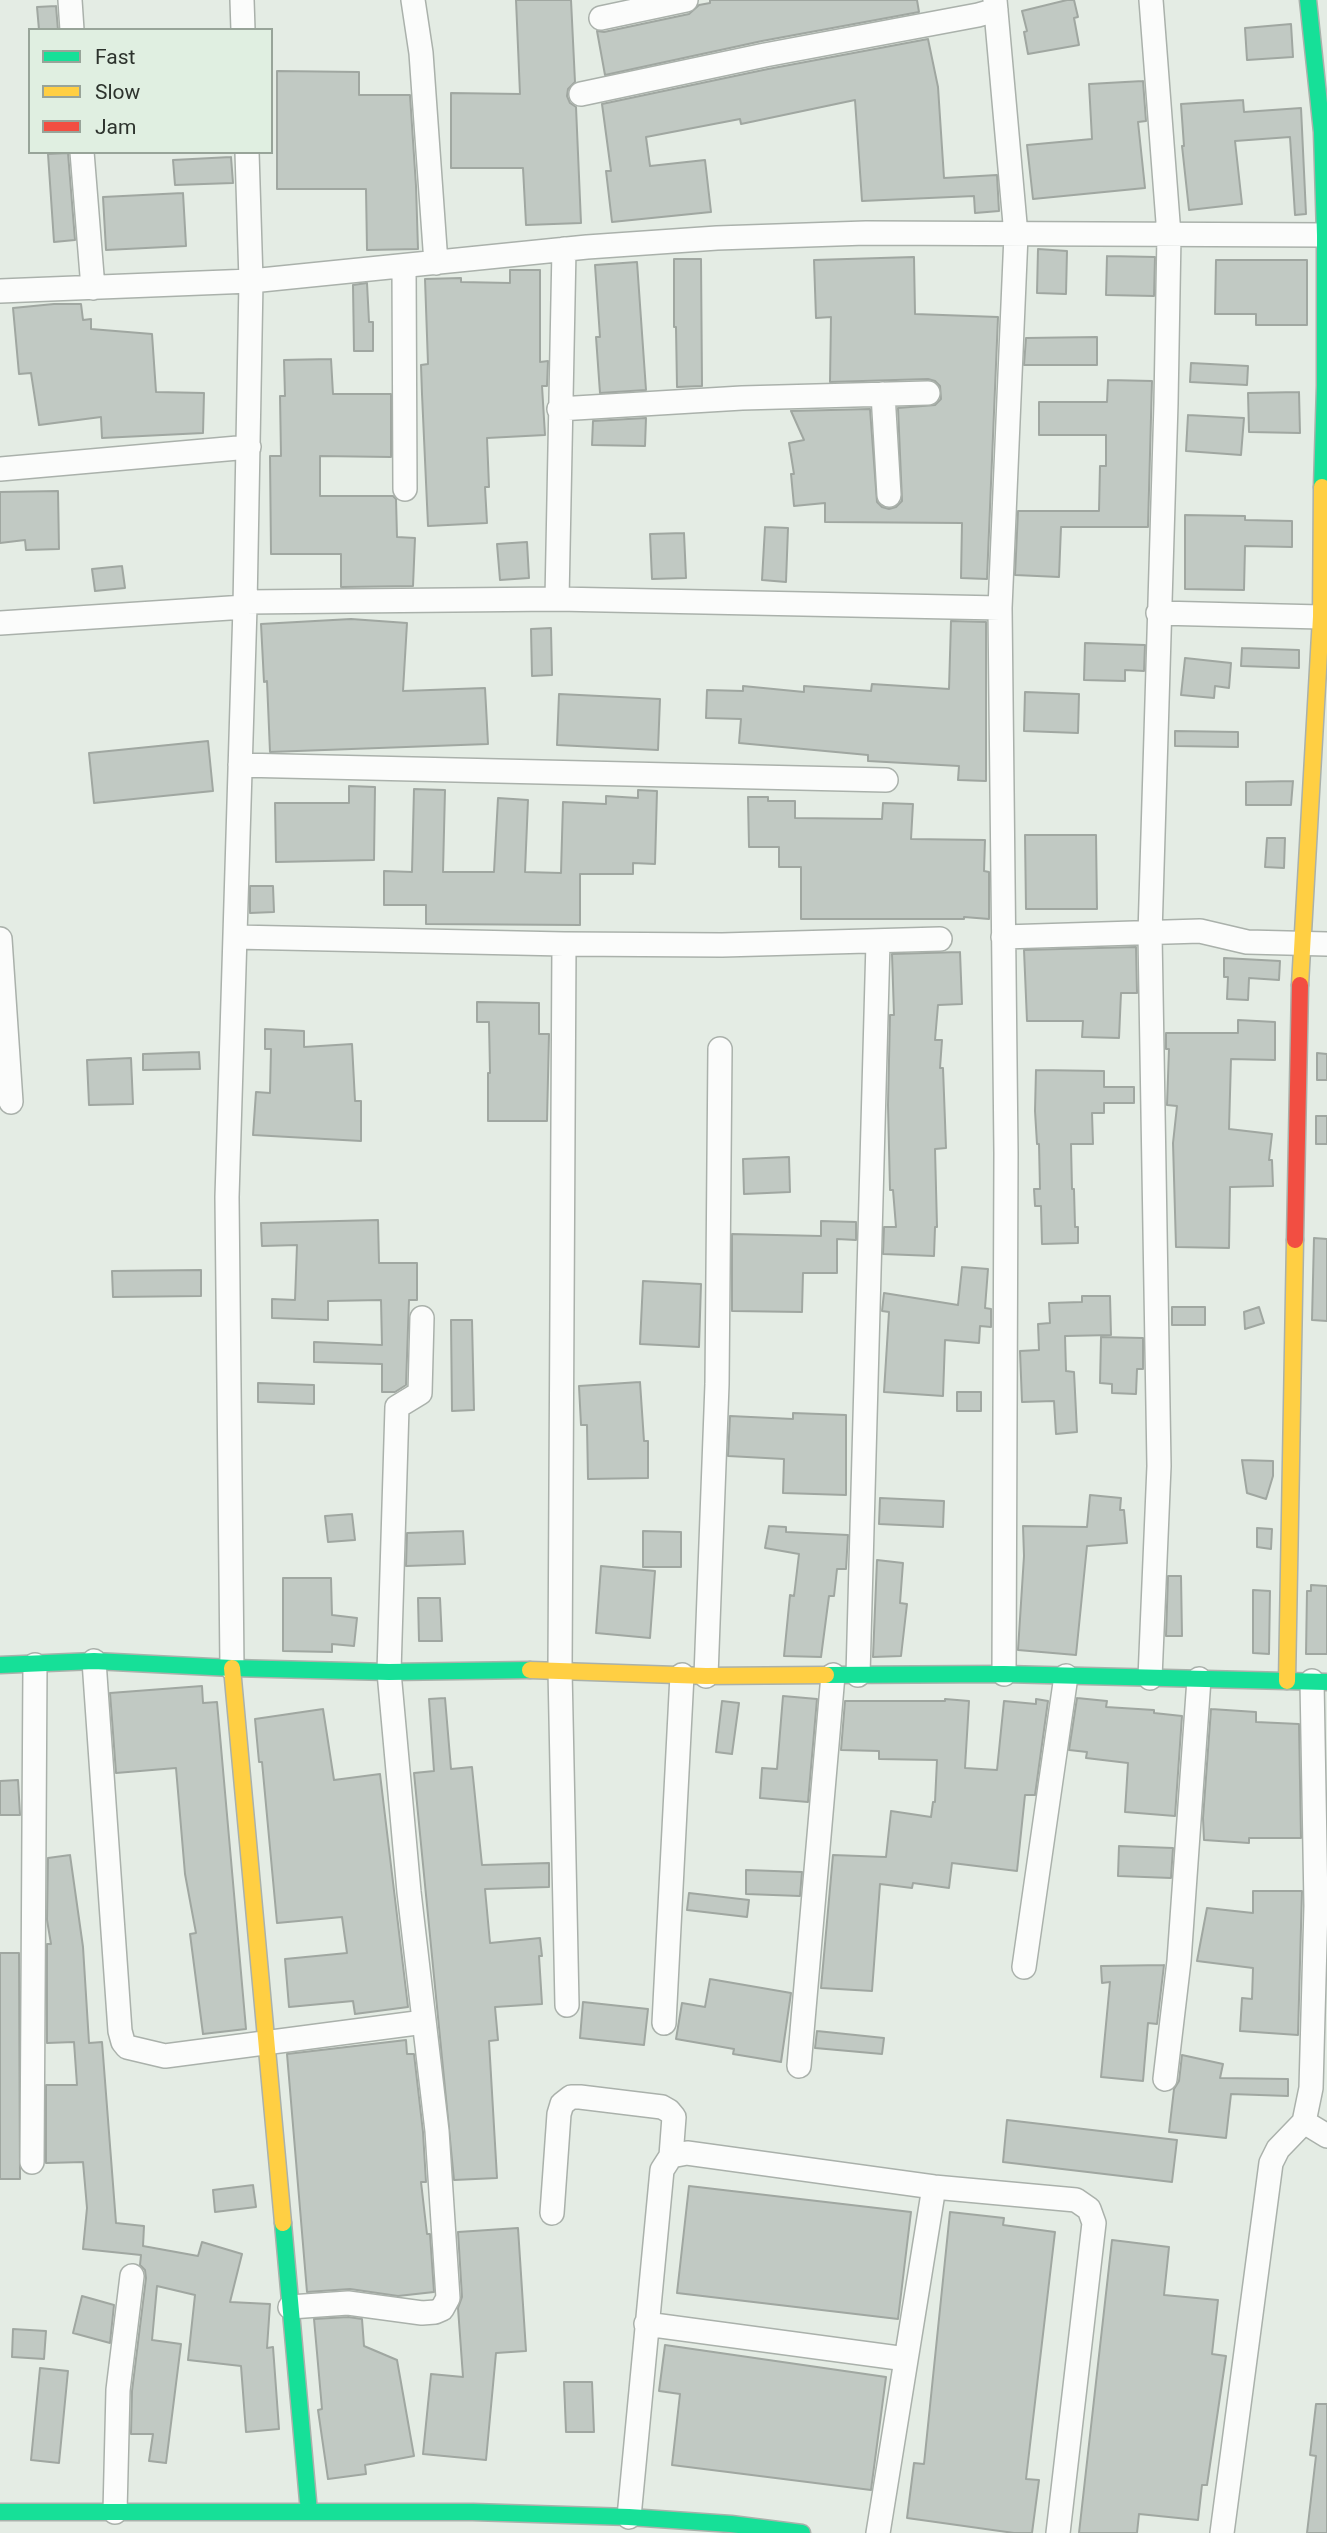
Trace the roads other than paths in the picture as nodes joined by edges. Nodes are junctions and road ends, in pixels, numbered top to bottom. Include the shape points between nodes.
1 (70, 0) edge
2 (242, 0) edge
3 (413, 0) edge
4 (686, 0) edge
5 (1152, 0) edge
6 (1308, 0) edge
7 (995, 5) edge
8 (601, 18) dead end
9 (72, 28) edge
10 (243, 28) edge
11 (581, 94) dead end
12 (82, 154) edge
13 (247, 154) edge
14 (1016, 235) junction
15 (1169, 235) junction
16 (1326, 235) edge
17 (564, 249) junction
18 (436, 262) junction
19 (404, 266) junction
20 (251, 281) junction
21 (93, 288) junction
22 (0, 291) edge
23 (928, 393) dead end
24 (883, 394) junction
25 (559, 408) junction
26 (248, 447) junction
27 (0, 469) edge
28 (405, 489) dead end
29 (889, 495) dead end
30 (557, 599) junction
31 (245, 605) junction
32 (1000, 608) junction
33 (1158, 613) junction
34 (1321, 617) junction
35 (0, 624) edge
36 (240, 765) junction
37 (886, 780) dead end
38 (1150, 933) junction
39 (235, 937) junction
40 (1003, 937) junction
41 (0, 939) edge
42 (940, 939) dead end
43 (878, 942) junction
44 (564, 944) junction
45 (1327, 944) edge
46 (1301, 945) junction
47 (720, 1049) dead end
48 (11, 1102) dead end
49 (422, 1318) dead end
50 (94, 1661) junction
51 (0, 1665) edge
52 (35, 1665) junction
53 (232, 1668) junction
54 (560, 1670) junction
55 (389, 1672) junction
56 (1004, 1674) junction
57 (682, 1675) junction
58 (833, 1675) junction
59 (858, 1675) junction
60 (706, 1676) junction
61 (1066, 1676) junction
62 (1150, 1678) junction
63 (1199, 1679) junction
64 (1287, 1681) junction
65 (1319, 1682) edge
66 (1024, 1967) dead end
67 (567, 2005) dead end
68 (424, 2022) junction
69 (664, 2023) dead end
70 (266, 2042) junction
71 (799, 2066) dead end
72 (1165, 2079) dead end
73 (1304, 2122) junction
74 (1327, 2136) edge
75 (671, 2156) junction
76 (32, 2162) dead end
77 (934, 2187) junction
78 (552, 2213) dead end
79 (132, 2276) dead end
80 (290, 2307) junction
81 (646, 2324) junction
82 (906, 2359) junction
83 (0, 2512) edge
84 (115, 2512) junction
85 (309, 2512) junction
86 (629, 2517) junction
87 (474, 2523) edge
88 (802, 2533) edge
89 (878, 2533) edge
90 (1058, 2533) edge
91 (1222, 2533) edge

1 - 9 street
2 - 10 street
3 - 18 street
4 - 8 street
5 - 15 street
6 - 16 street via 1322,132
7 - 11 street via 978,15
7 - 14 street
12 - 21 street
13 - 20 street
14 - 15 street
14 - 17 street via 866,233
14 - 32 street
15 - 16 street
15 - 33 street
16 - 34 street
17 - 18 street
17 - 25 street
18 - 19 street
19 - 20 street
19 - 28 street
20 - 21 street
20 - 26 street
21 - 22 street
23 - 24 street
24 - 25 street
24 - 29 street
25 - 30 street
26 - 27 street
26 - 31 street
30 - 31 street
30 - 32 street
31 - 35 street
31 - 36 street
32 - 40 street
33 - 34 street
33 - 38 street
34 - 46 street
36 - 37 street
36 - 39 street
38 - 40 street
38 - 46 street via 1200,931 1247,942
38 - 62 street via 1159,1466
39 - 44 street
39 - 53 street via 227,1197
40 - 56 street
41 - 48 street
42 - 43 street
43 - 44 street
43 - 59 street
44 - 54 street
45 - 46 street
46 - 64 street
47 - 60 street via 717,1384
49 - 55 street via 419,1393 397,1407
50 - 52 street
50 - 53 street
50 - 70 street via 123,2042 165,2056
51 - 52 street
52 - 76 street
53 - 55 street
53 - 70 street
54 - 55 street
54 - 57 street
54 - 67 street
55 - 68 street
56 - 59 street
56 - 61 street
57 - 60 street
57 - 69 street
58 - 59 street
58 - 60 street
58 - 71 street
61 - 62 street
61 - 66 street
62 - 63 street
63 - 64 street
63 - 72 street via 1179,1961
64 - 65 street
65 - 73 street via 1311,2088
68 - 70 street
68 - 80 street via 437,2131 448,2298 442,2309 422,2313 348,2303
70 - 80 street
73 - 74 street
73 - 91 street via 1271,2163
75 - 77 street via 687,2153
75 - 78 street via 674,2117 669,2111 571,2097 559,2114
75 - 81 street via 662,2170
77 - 82 street
77 - 90 street via 1076,2200 1089,2209 1094,2223
79 - 84 street via 118,2390
80 - 85 street
81 - 82 street
81 - 86 street
82 - 89 street
83 - 84 street
84 - 85 street
85 - 87 street
86 - 87 street
86 - 88 street

